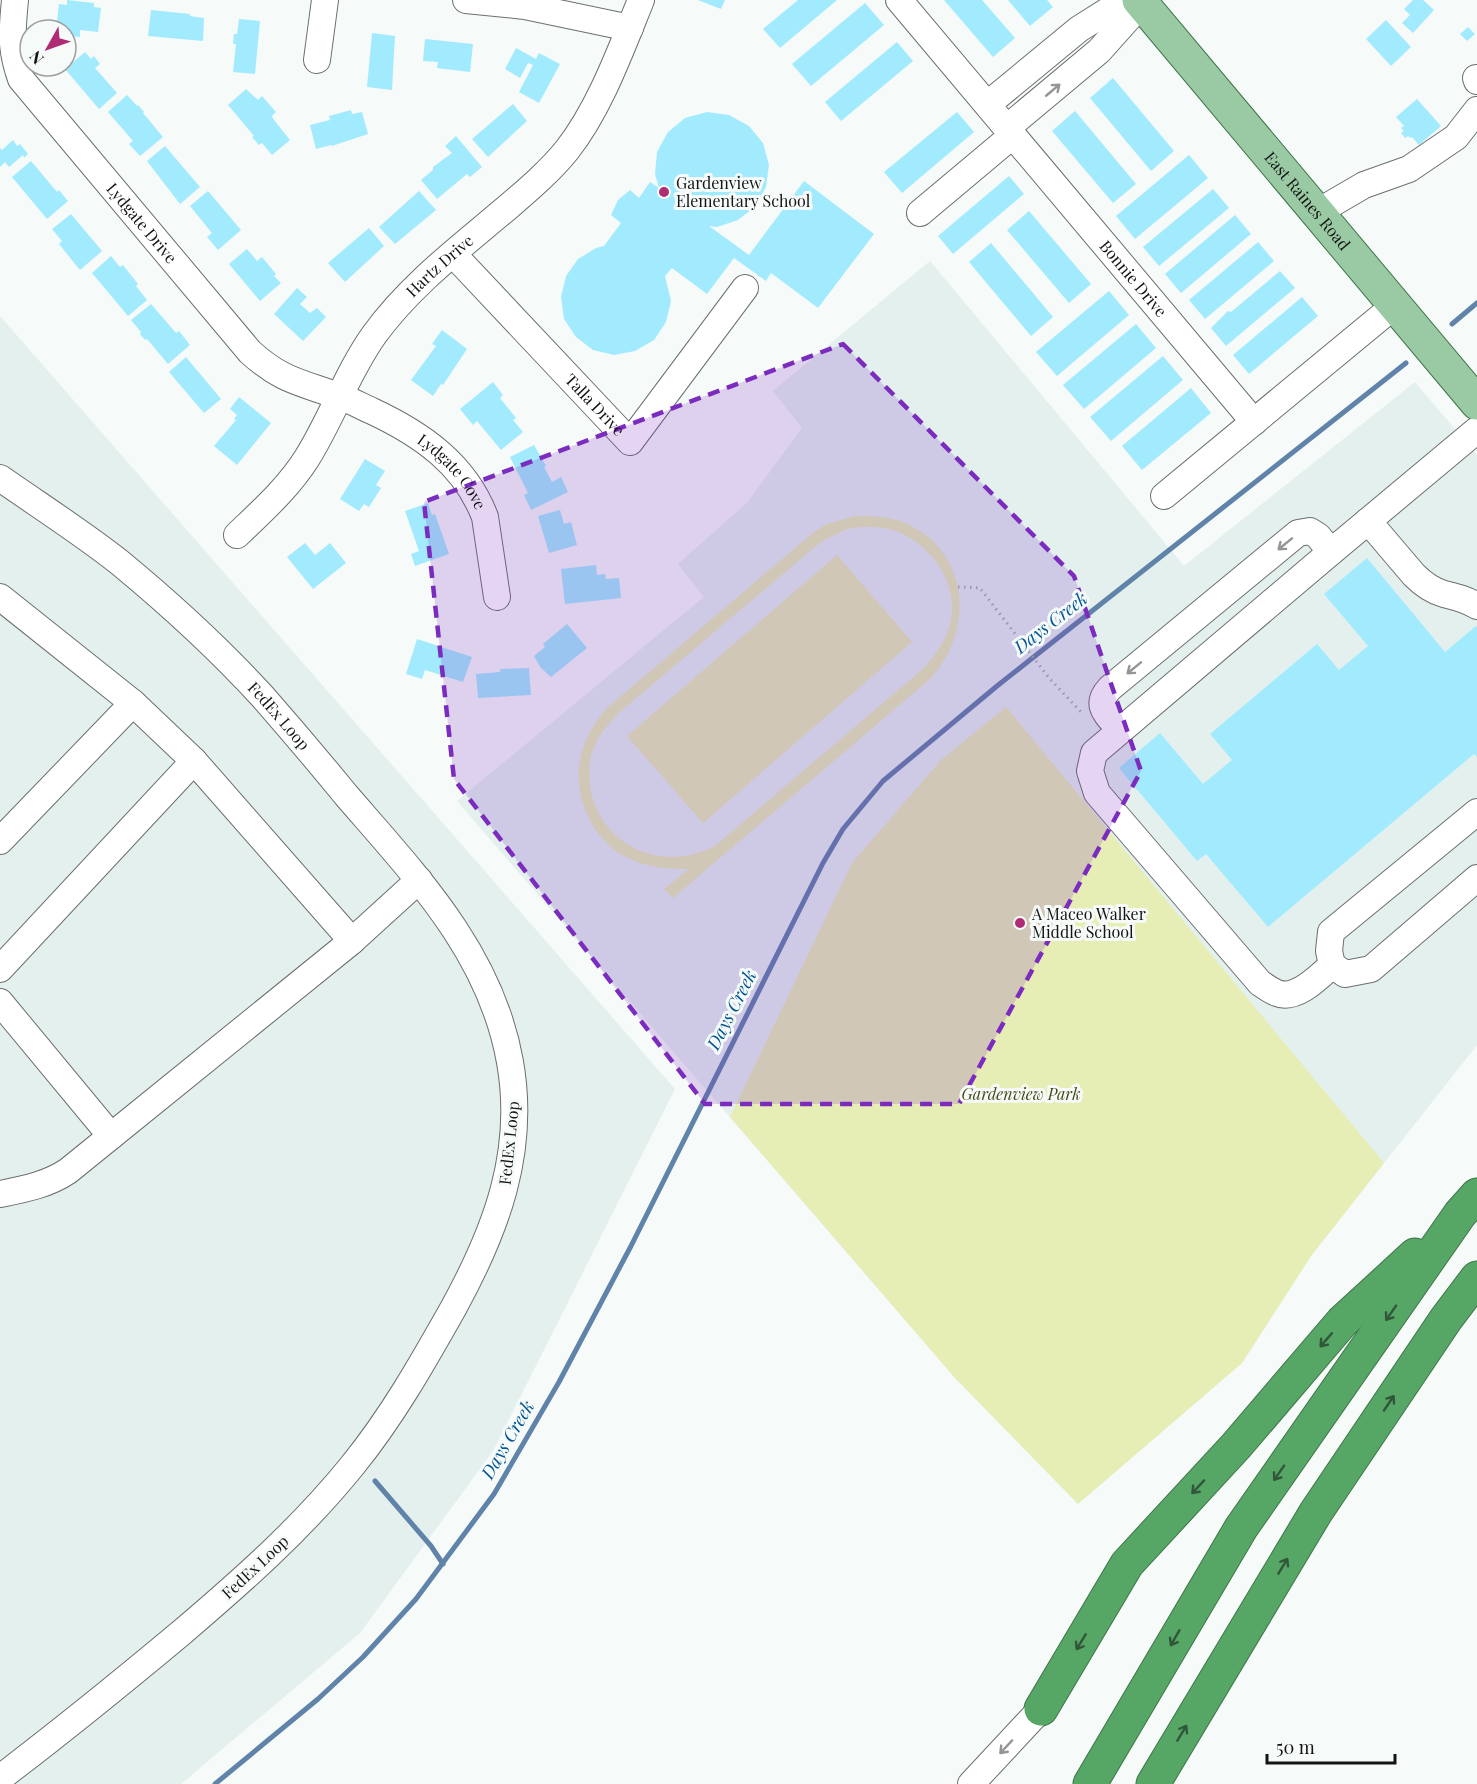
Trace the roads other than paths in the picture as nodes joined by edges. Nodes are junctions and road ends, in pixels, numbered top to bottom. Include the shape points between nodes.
1 (15, 0) edge
2 (324, 0) edge
3 (466, 0) edge
4 (641, 0) edge
5 (899, 0) edge
6 (1135, 1) edge
7 (630, 28) junction
8 (317, 60) dead end
9 (988, 104) junction
10 (1477, 110) edge
11 (1011, 131) junction
12 (920, 213) dead end
13 (1316, 213) junction
14 (453, 255) junction
15 (746, 288) dead end
16 (1394, 306) junction
17 (340, 396) junction
18 (1477, 403) edge
19 (1254, 422) junction
20 (1477, 430) edge
21 (0, 478) edge
22 (1164, 496) dead end
23 (1368, 520) junction
24 (237, 535) dead end
25 (1331, 552) junction
26 (0, 597) edge
27 (496, 597) dead end
28 (1477, 606) edge
29 (133, 703) junction
30 (1114, 735) junction
31 (194, 761) junction
32 (1477, 812) edge
33 (0, 841) edge
34 (1477, 878) edge
35 (419, 880) junction
36 (352, 941) junction
37 (1332, 965) junction
38 (0, 969) edge
39 (0, 1002) edge
40 (111, 1136) junction
41 (0, 1194) edge
42 (1469, 1204) edge
43 (1477, 1278) edge
44 (1041, 1709) joint
45 (0, 1778) edge
46 (971, 1784) edge
47 (1090, 1784) edge
48 (1153, 1784) edge

1 - 17 street, Lydgate Drive via 12,52 21,79 30,91 250,352 294,382
2 - 8 street
3 - 7 street via 525,6
4 - 7 street, Hartz Drive
5 - 9 street, Bonnie Drive
6 - 9 street via 1079,29
11 -> 6 street via 1099,51
6 - 13 main road, East Raines Road
7 - 14 street, Hartz Drive via 594,107 566,151
9 - 11 street, Bonnie Drive
10 - 13 street via 1456,137 1409,169 1364,185
11 - 12 street
11 - 19 street, Bonnie Drive
13 - 16 main road, East Raines Road
14 - 15 street, Talla Drive via 630,442
14 - 17 street, Hartz Drive via 407,296 374,335
16 - 18 main road, East Raines Road
16 - 19 street
17 - 24 street, Hartz Drive via 293,478
17 - 27 street, Lydgate Cove via 418,435 462,474 485,517
19 - 22 street
20 - 23 street
21 - 35 street, FedEx Loop via 115,559 198,632 261,695
23 - 25 street
23 - 28 street via 1423,583
25 - 30 street
25 -> 30 street via 1310,531 1298,533 1110,688 1101,702
26 - 29 street
29 - 31 street
29 - 33 street
30 - 37 street via 1094,753 1090,771 1097,793 1260,983 1279,994 1295,993
31 - 36 street
31 - 38 street
32 - 37 street via 1331,932
34 - 37 street via 1371,969 1345,974
35 - 36 street
35 - 45 street, FedEx Loop via 454,925 476,962 510,1060 514,1094 511,1150 501,1203 488,1238 407,1389 330,1493 248,1576 83,1715
36 - 40 street
39 - 40 street
40 - 41 street via 54,1180
42 -> 44 highway via 1342,1322 1236,1446 1127,1564
42 -> 47 highway via 1241,1528
48 -> 43 highway via 1316,1512
44 -> 46 street

